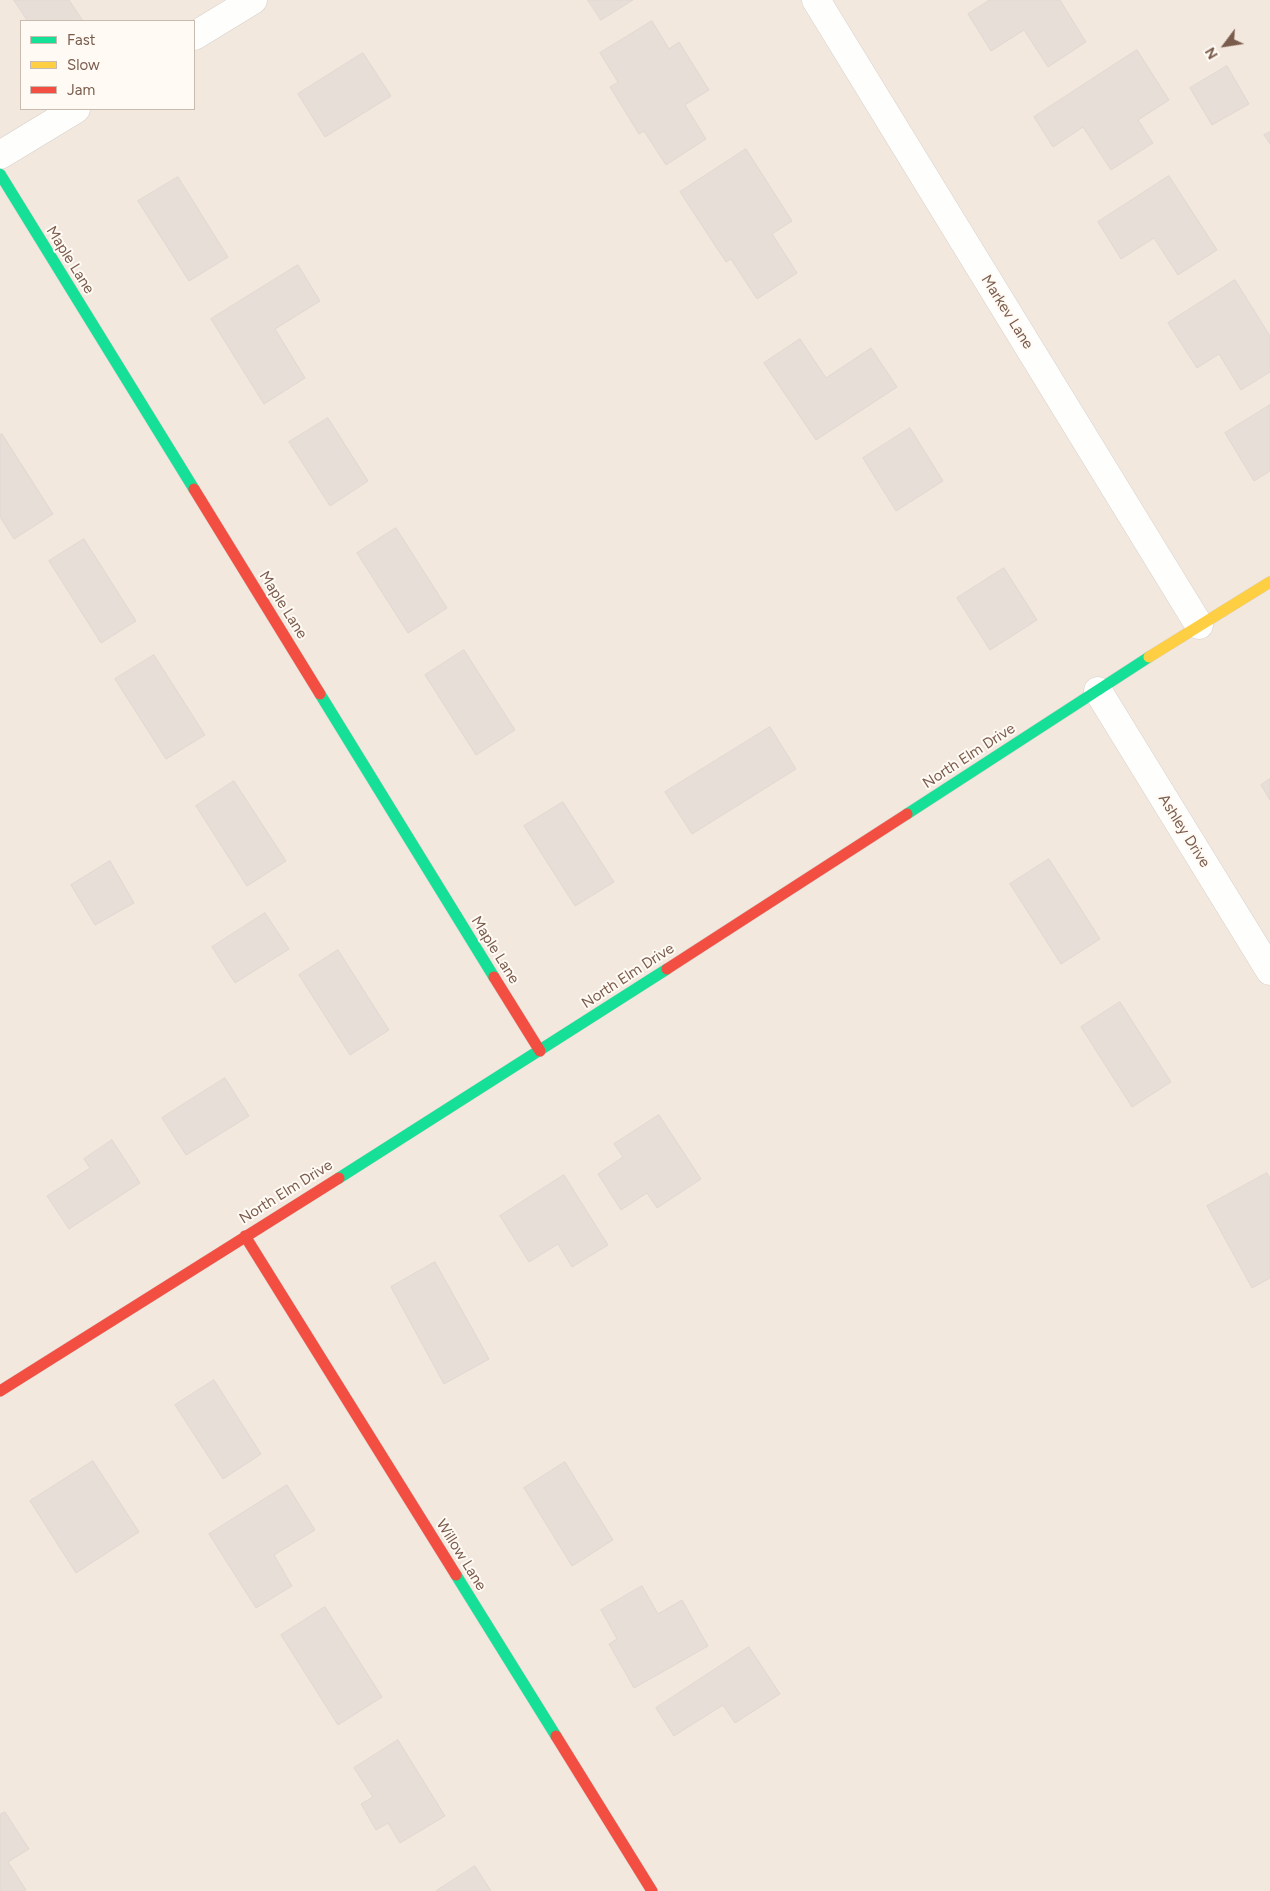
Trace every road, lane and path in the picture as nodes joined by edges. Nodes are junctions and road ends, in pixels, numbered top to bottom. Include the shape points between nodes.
1 (253, 0) edge
2 (816, 0) edge
3 (195, 35) edge
4 (74, 110) edge
5 (0, 155) edge
6 (0, 174) edge
7 (1270, 582) edge
8 (1199, 625) junction
9 (1098, 691) junction
10 (1270, 972) edge
11 (540, 1051) junction
12 (245, 1236) junction
13 (0, 1391) edge
14 (652, 1891) edge

1 - 3 street
2 - 8 street, Markev Lane
4 - 5 street
6 - 11 street, Maple Lane
7 - 8 street, North Elm Drive
8 - 9 street, North Elm Drive
9 - 10 street, Ashley Drive
9 - 11 street, North Elm Drive
11 - 12 street, North Elm Drive
12 - 13 street, North Elm Drive
12 - 14 street, Willow Lane

